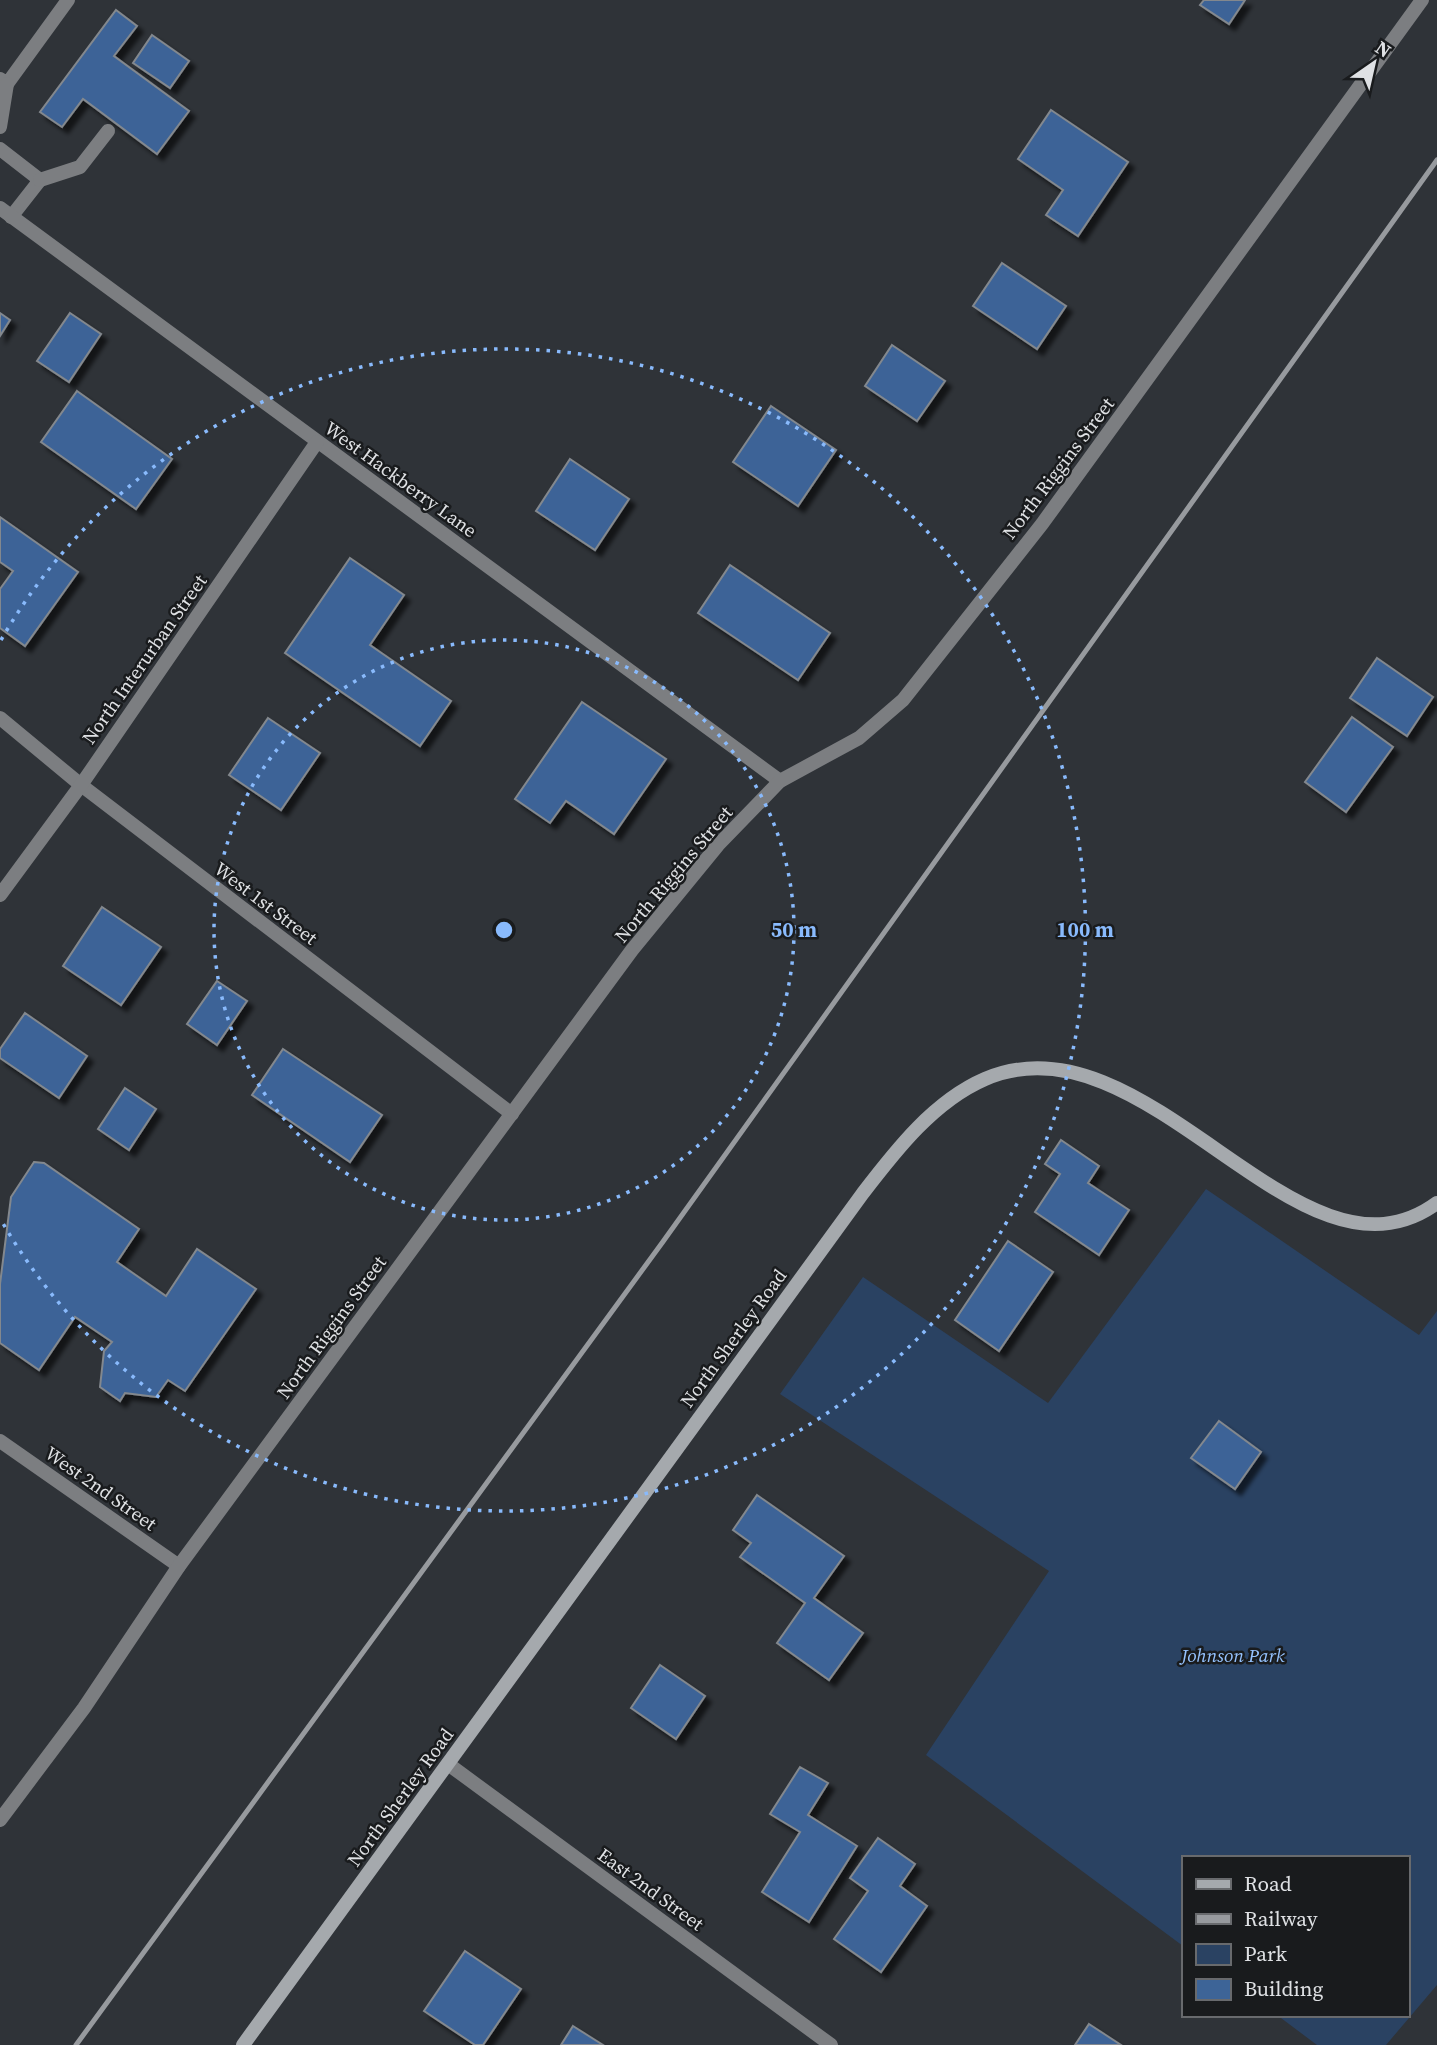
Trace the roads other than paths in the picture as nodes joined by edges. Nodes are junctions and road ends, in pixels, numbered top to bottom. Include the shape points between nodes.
1 (68, 0) edge
2 (1422, 0) edge
3 (3, 81) edge
4 (0, 127) edge
5 (108, 131) dead end
6 (0, 149) edge
7 (40, 180) junction
8 (6, 212) edge
9 (317, 442) junction
10 (0, 718) edge
11 (780, 781) junction
12 (81, 785) junction
13 (0, 895) edge
14 (512, 1114) junction
15 (1437, 1203) edge
16 (0, 1441) edge
17 (179, 1566) junction
18 (448, 1764) junction
19 (0, 1820) edge
20 (243, 2045) edge
21 (831, 2045) edge

1 - 3 street
2 - 11 street, North Riggins Street via 1042,524 903,700 859,738
3 - 4 street
5 - 7 street via 80,167
6 - 7 street
7 - 8 street
8 - 9 street, West Hackberry Lane
9 - 11 street, West Hackberry Lane
9 - 12 street, North Interurban Street
10 - 12 street, West 1st Street
11 - 14 street, North Riggins Street via 718,845 632,950
12 - 13 street, North Interurban Street
12 - 14 street, West 1st Street
14 - 17 street, North Riggins Street
15 - 18 main road, North Sherley Road via 1407,1218 1380,1223 1332,1217 1283,1194 1142,1100 1089,1075 1030,1069 984,1079 921,1125 884,1165
16 - 17 street, West 2nd Street
17 - 19 street, North Riggins Street via 84,1708
18 - 20 main road, North Sherley Road
18 - 21 street, East 2nd Street

